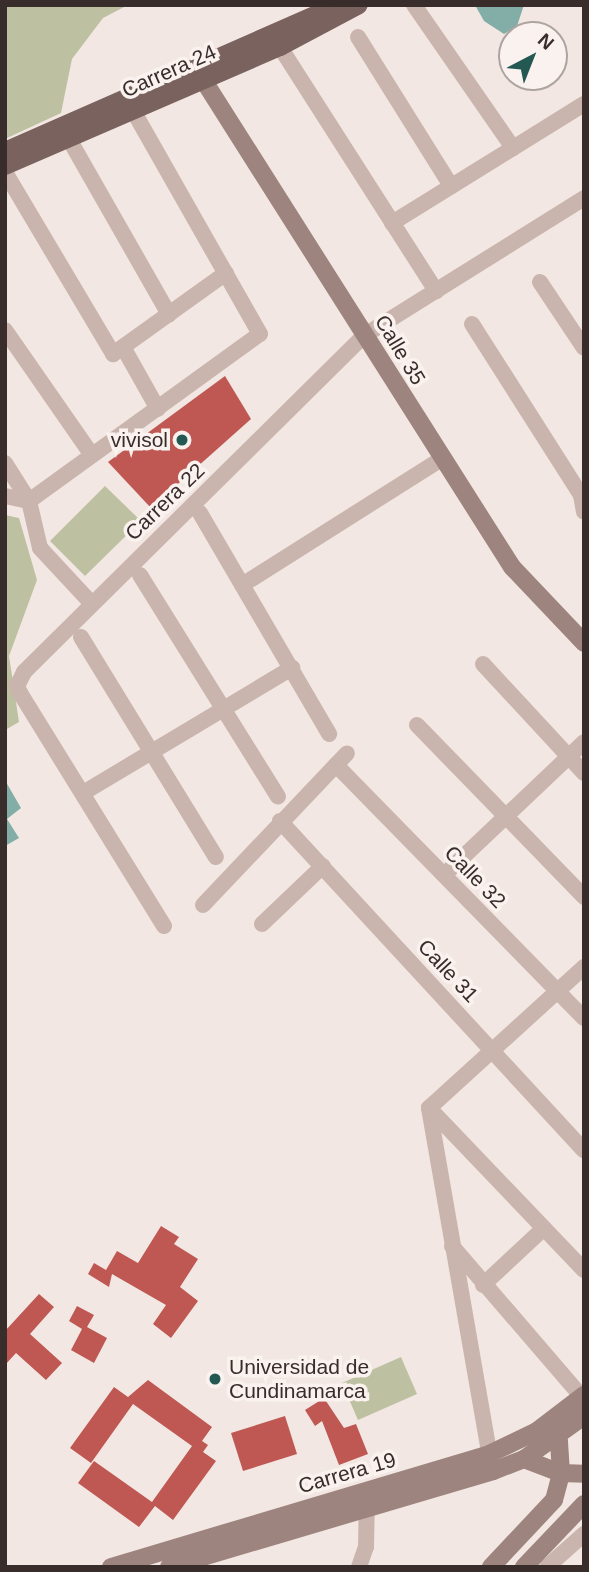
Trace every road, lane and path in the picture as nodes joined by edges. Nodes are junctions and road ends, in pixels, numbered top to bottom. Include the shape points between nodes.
1 (414, 5) edge
2 (353, 8) edge
3 (358, 37) dead end
4 (280, 47) junction
5 (200, 74) junction
6 (584, 104) edge
7 (134, 112) junction
8 (69, 139) junction
9 (513, 148) junction
10 (5, 151) edge
11 (5, 166) edge
12 (5, 172) edge
13 (451, 186) junction
14 (584, 198) edge
15 (392, 223) junction
16 (226, 273) junction
17 (540, 282) dead end
18 (436, 291) junction
19 (169, 314) junction
20 (472, 324) dead end
21 (5, 330) edge
22 (365, 335) junction
23 (584, 348) edge
24 (118, 351) junction
25 (158, 409) junction
26 (92, 455) junction
27 (440, 460) junction
28 (5, 463) edge
29 (5, 496) edge
30 (30, 501) junction
31 (583, 511) edge
32 (200, 513) dead end
33 (140, 575) dead end
34 (242, 585) junction
35 (92, 604) junction
36 (81, 637) dead end
37 (584, 643) edge
38 (483, 664) dead end
39 (292, 668) junction
40 (219, 709) junction
41 (417, 725) dead end
42 (329, 734) dead end
43 (584, 742) edge
44 (151, 751) junction
45 (568, 757) junction
46 (584, 774) edge
47 (83, 793) junction
48 (278, 797) dead end
49 (505, 816) junction
50 (280, 821) junction
51 (216, 857) dead end
52 (323, 866) junction
53 (444, 875) junction
54 (584, 897) edge
55 (202, 905) dead end
56 (262, 924) dead end
57 (164, 926) dead end
58 (584, 967) edge
59 (557, 991) junction
60 (584, 1018) edge
61 (493, 1050) junction
62 (429, 1108) junction
63 (584, 1150) edge
64 (544, 1228) junction
65 (451, 1244) junction
66 (584, 1270) edge
67 (483, 1286) junction
68 (583, 1396) edge
69 (557, 1416) junction
70 (584, 1416) edge
71 (560, 1435) junction
72 (489, 1454) junction
73 (524, 1459) junction
74 (493, 1471) junction
75 (561, 1474) junction
76 (584, 1474) edge
77 (368, 1500) junction
78 (584, 1504) edge
79 (584, 1534) edge
80 (111, 1567) edge
81 (169, 1567) edge
82 (359, 1567) edge
83 (491, 1567) edge
84 (524, 1567) edge
85 (547, 1567) edge

1 - 9 street
2 - 4 main road, Carrera 24
2 - 5 main road, Carrera 24 via 327,9
3 - 13 street
4 - 5 main road, Carrera 24
4 - 15 street
5 - 7 main road, Carrera 24
5 - 10 main road, Carrera 24
5 - 22 street, Calle 35
6 - 9 street
7 - 8 main road, Carrera 24
7 - 16 street
8 - 11 main road, Carrera 24
8 - 19 street
9 - 13 street
12 - 24 street
13 - 15 street
14 - 18 street, Carrera 22
15 - 18 street
16 - 19 street
16 - 25 street via 260,334
17 - 23 street
18 - 22 street, Carrera 22
19 - 24 street
20 - 31 street via 581,495
21 - 26 street
22 - 27 street, Calle 35
22 - 35 street, Carrera 22
24 - 25 street
25 - 26 street
26 - 30 street
27 - 34 street
27 - 37 street, Calle 35 via 512,566
28 - 30 street
29 - 30 street
30 - 35 street via 40,548
32 - 34 street
33 - 40 street
34 - 39 street
35 - 47 street, Carrera 22 via 17,686
36 - 44 street
38 - 45 street
39 - 40 street
39 - 42 street
40 - 44 street
40 - 48 street
41 - 49 street
43 - 45 street
44 - 47 street
44 - 51 street
45 - 46 street
45 - 49 street
47 - 57 street, Carrera 22
49 - 53 street
49 - 54 street
50 - 52 street, Calle 31
50 - 53 street, Calle 32 via 341,759
50 - 55 street
52 - 56 street
52 - 61 street, Calle 31
53 - 59 street, Calle 32
58 - 59 street
59 - 60 street, Calle 32
59 - 61 street
61 - 62 street
61 - 63 street, Calle 31
62 - 64 street
62 - 65 street
64 - 66 street
64 - 67 street
65 - 67 street
65 - 72 street
67 - 68 street
68 - 69 street, Carrera 19
69 - 71 street
69 - 72 street, Carrera 19
70 - 71 street, Carrera 19
71 - 73 street, Carrera 19
71 - 75 street
72 - 74 street
72 - 77 street, Carrera 19
73 - 74 street, Carrera 19
73 - 75 street
74 - 77 street, Carrera 19
75 - 76 street
75 - 83 street via 547,1511
77 - 80 street, Carrera 19
77 - 81 street, Carrera 19
77 - 82 street
78 - 84 street
79 - 85 street

